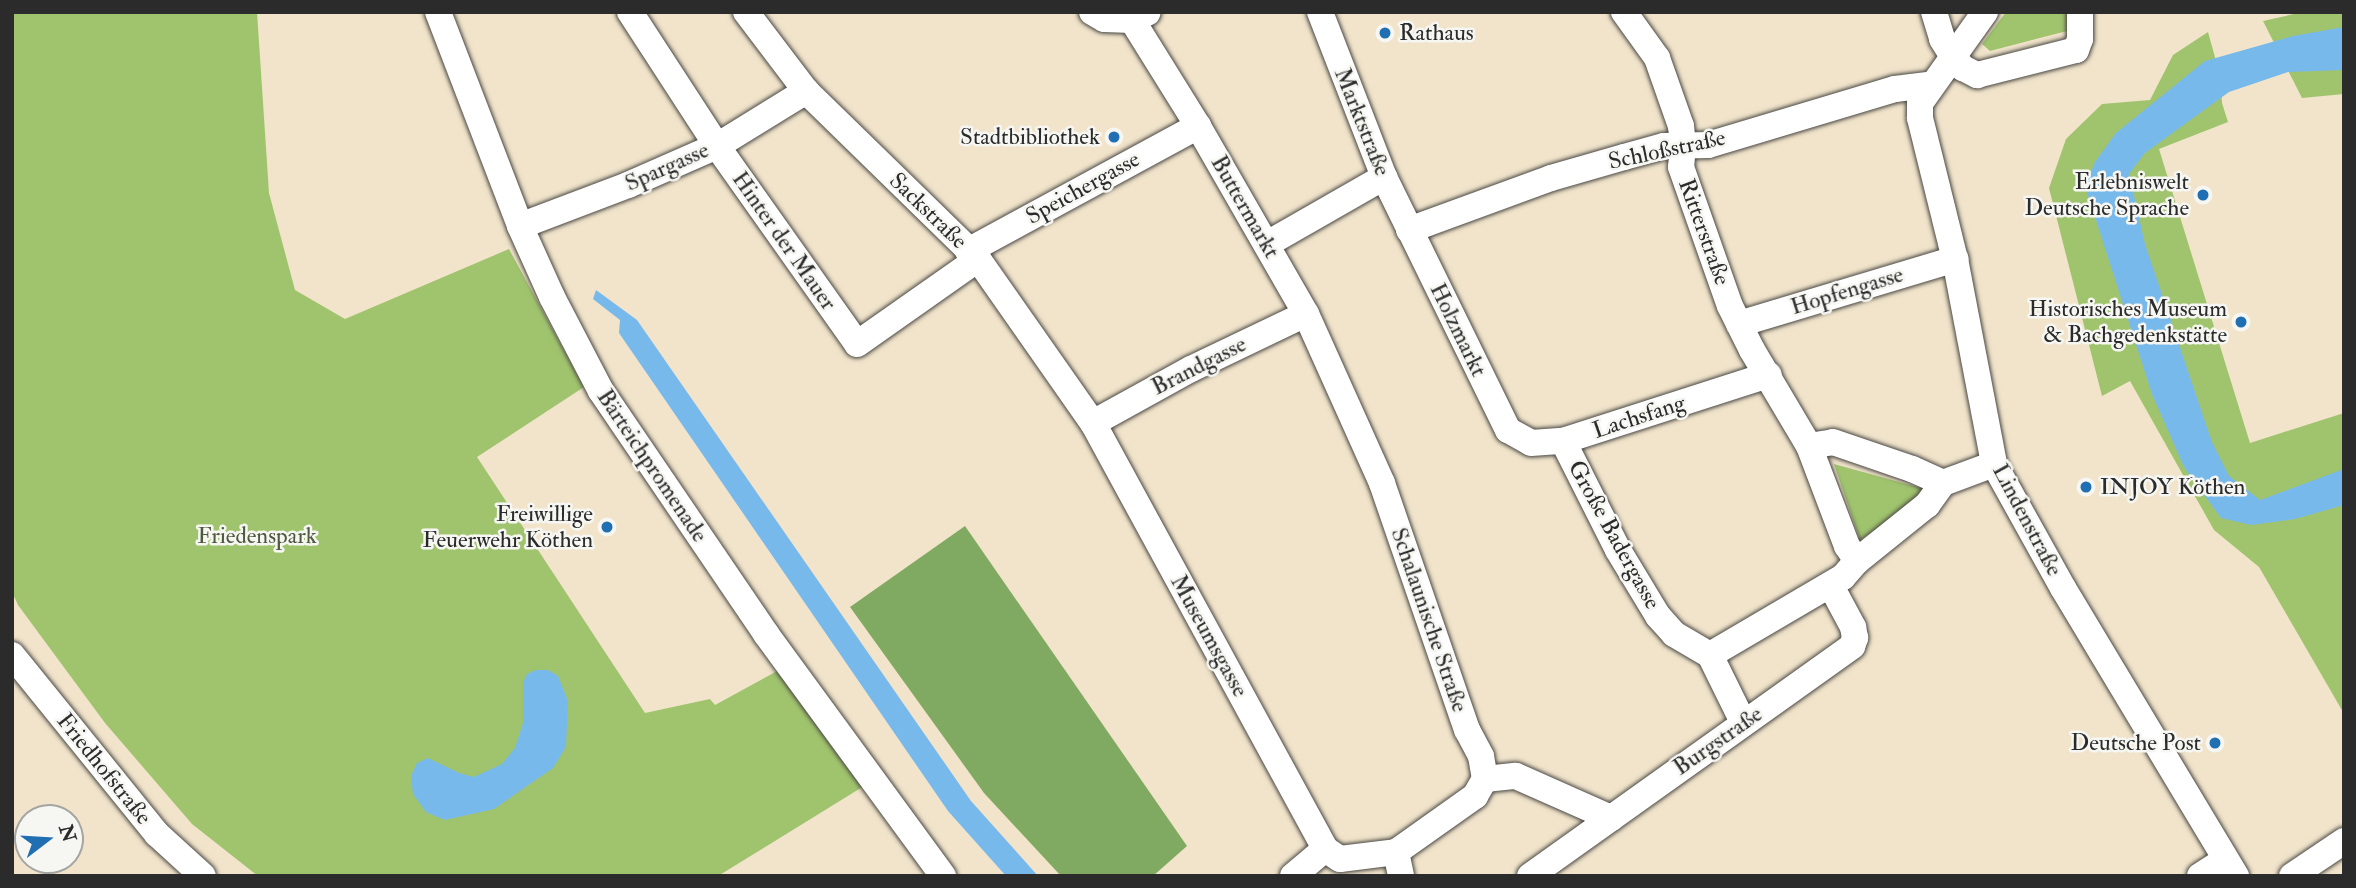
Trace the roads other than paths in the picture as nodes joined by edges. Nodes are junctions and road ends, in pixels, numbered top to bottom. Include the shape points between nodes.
1 (439, 12) edge
2 (630, 12) edge
3 (746, 12) edge
4 (1092, 12) edge
5 (1320, 12) edge
6 (1623, 12) edge
7 (1934, 12) edge
8 (1985, 12) edge
9 (2080, 12) edge
10 (1140, 16) edge
11 (1952, 55) junction
12 (1930, 85) junction
13 (806, 91) junction
14 (1198, 125) junction
15 (1683, 145) junction
16 (717, 146) junction
17 (1384, 177) junction
18 (520, 226) junction
19 (1409, 230) junction
20 (1267, 244) junction
21 (973, 255) junction
22 (1955, 259) junction
23 (1306, 314) junction
24 (1739, 324) junction
25 (1769, 375) junction
26 (1093, 423) junction
27 (1508, 430) joint
28 (1563, 441) junction
29 (1809, 446) junction
30 (1994, 464) junction
31 (1381, 483) joint
32 (1943, 483) junction
33 (1857, 561) junction
34 (1831, 586) junction
35 (12, 655) edge
36 (1710, 655) junction
37 (1743, 723) junction
38 (1488, 777) junction
39 (1611, 818) junction
40 (2344, 841) edge
41 (1325, 849) junction
42 (1399, 864) edge
43 (2231, 868) edge
44 (203, 876) edge
45 (943, 876) edge
46 (1293, 876) edge
47 (1530, 876) edge
48 (2200, 876) edge
49 (2292, 876) edge

1 - 18 street, Bärteichpromenade
2 - 16 street, Hinter der Mauer
3 - 13 street, Sackstraße
4 - 10 street via 1104,19
5 - 17 street, Marktstraße
6 - 15 street, Ritterstraße via 1657,58 1681,126
7 - 11 street
8 - 11 street, Lindenstraße
9 - 11 street via 2076,50 1977,75
10 - 14 street, Buttermarkt
11 - 12 street, Lindenstraße
12 - 15 street, Schloßstraße via 1895,89 1708,145
12 - 22 street, Lindenstraße via 1920,103 1920,118
13 - 16 street, Spargasse
13 - 21 street, Sackstraße
14 - 20 street, Buttermarkt
14 - 21 street, Speichergasse
15 - 19 street, Schloßstraße via 1664,146 1551,178
15 - 24 street, Ritterstraße via 1681,167
16 - 18 street, Spargasse via 628,186
16 - 21 street, Hinter der Mauer via 857,344
17 - 19 street, Marktstraße
17 - 20 street
18 - 45 street, Bärteichpromenade via 601,391 766,634
19 - 27 street, Holzmarkt
20 - 23 street, Buttermarkt
21 - 26 street, Sackstraße
22 - 24 street, Hopfengasse
22 - 30 street, Lindenstraße
23 - 26 street, Brandgasse via 1202,363
23 - 31 street, Buttermarkt
24 - 25 street, Ritterstraße
25 - 28 street, Lachsfang
25 - 29 street, Ritterstraße
26 - 41 street, Museumsgasse
27 - 28 street, Lachsfang via 1531,443
28 - 36 street, Große Badergasse via 1618,550 1658,616 1674,634
29 - 32 street via 1833,442
29 - 33 street, Ritterstraße
30 - 32 street
30 - 43 street, Lindenstraße
31 - 38 street, Schalaunische Straße via 1467,730
32 - 33 street via 1927,505
33 - 34 street
34 - 36 street
34 - 37 street, Burgstraße via 1853,627 1852,646
35 - 44 street, Friedhofstraße via 157,834
36 - 37 street
37 - 39 street, Burgstraße
38 - 39 street
38 - 42 street
39 - 47 street, Burgstraße
40 - 49 street
41 - 42 street via 1340,859
41 - 46 street
43 - 48 street

